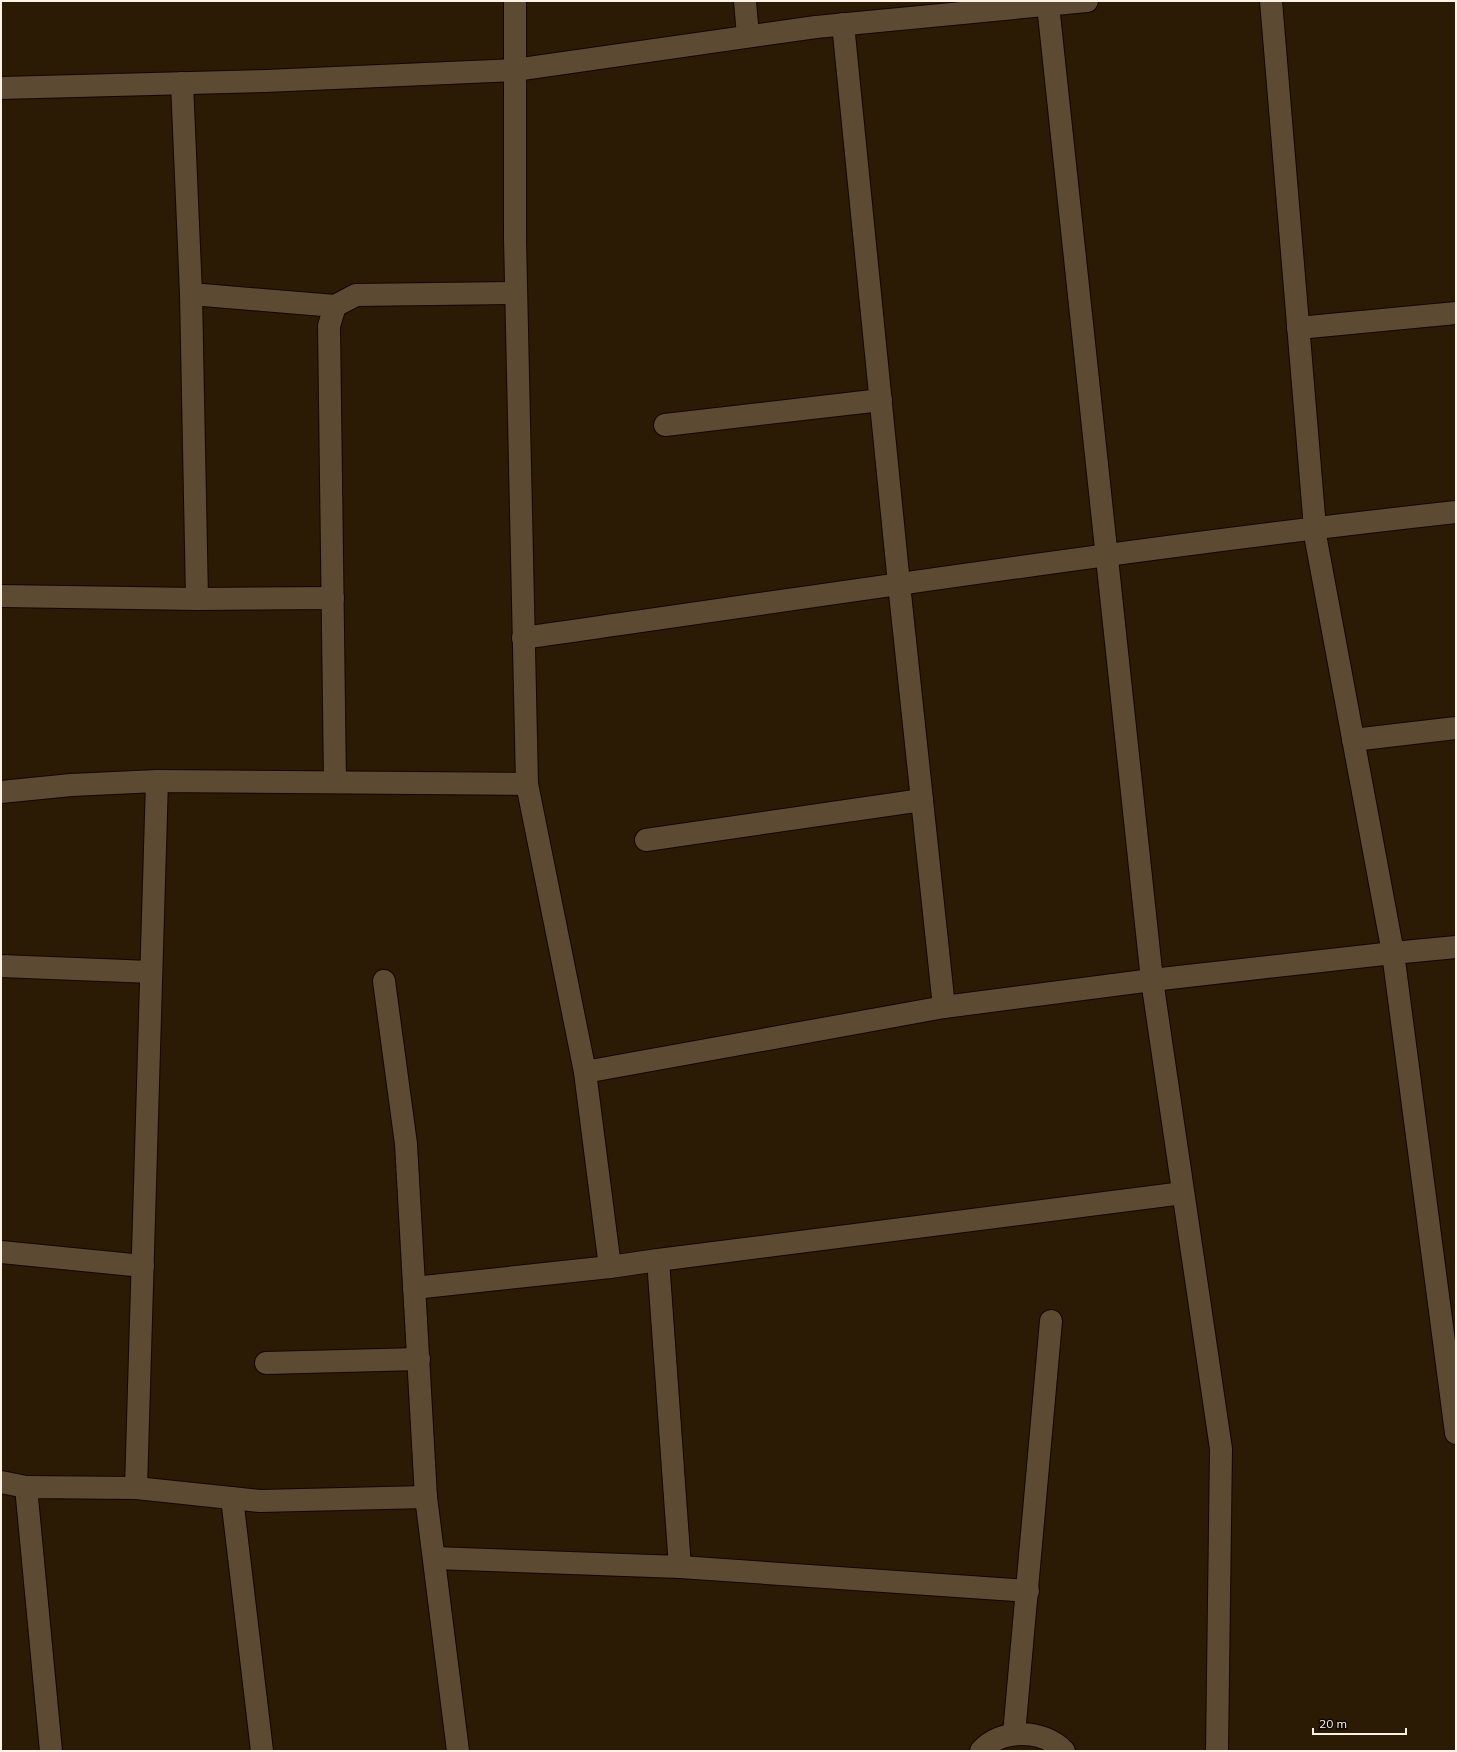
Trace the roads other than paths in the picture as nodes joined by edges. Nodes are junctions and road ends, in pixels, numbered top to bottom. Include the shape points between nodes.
1 (515, 1) edge
2 (745, 1) edge
3 (1087, 1) edge
4 (1271, 1) edge
5 (1048, 5) junction
6 (843, 24) junction
7 (748, 36) junction
8 (514, 70) junction
9 (182, 83) junction
10 (1, 88) edge
11 (515, 293) junction
12 (191, 294) junction
13 (335, 306) junction
14 (1456, 313) edge
15 (1298, 328) junction
16 (881, 400) junction
17 (665, 425) dead end
18 (1456, 512) edge
19 (1315, 528) junction
20 (1106, 554) junction
21 (899, 584) junction
22 (1, 596) edge
23 (333, 598) junction
24 (197, 599) junction
25 (523, 638) junction
26 (1456, 728) edge
27 (1353, 740) junction
28 (157, 781) junction
29 (336, 782) junction
30 (527, 784) junction
31 (1, 792) edge
32 (922, 800) junction
33 (646, 840) dead end
34 (1456, 948) edge
35 (1394, 954) junction
36 (1, 966) edge
37 (151, 972) junction
38 (1152, 980) junction
39 (384, 981) dead end
40 (944, 1007) junction
41 (585, 1072) junction
42 (1183, 1193) junction
43 (1, 1252) edge
44 (658, 1260) junction
45 (143, 1266) junction
46 (610, 1268) junction
47 (414, 1288) junction
48 (1051, 1321) dead end
49 (419, 1359) junction
50 (266, 1363) dead end
51 (1452, 1380) edge
52 (1456, 1433) edge
53 (1, 1482) edge
54 (26, 1487) junction
55 (136, 1488) junction
56 (426, 1497) junction
57 (232, 1498) junction
58 (434, 1558) junction
59 (680, 1566) junction
60 (1028, 1591) junction
61 (1014, 1734) junction
62 (51, 1751) edge
63 (262, 1751) edge
64 (458, 1751) edge
65 (981, 1751) edge
66 (1064, 1751) edge
67 (1217, 1751) edge

1 - 8 street
2 - 7 street
3 - 5 street
4 - 15 street
5 - 6 street
5 - 20 street
6 - 7 street
6 - 16 street
7 - 8 street
8 - 9 street
8 - 11 street
9 - 10 street
9 - 12 street
11 - 13 street via 356,294
11 - 25 street
12 - 13 street
12 - 24 street
13 - 23 street via 329,326
14 - 15 street
15 - 19 street
16 - 17 street
16 - 21 street
18 - 19 street
19 - 20 street
19 - 27 street
20 - 21 street
20 - 38 street
21 - 25 street
21 - 32 street
22 - 24 street
23 - 24 street
23 - 29 street
25 - 30 street
26 - 27 street
27 - 35 street
28 - 29 street
28 - 31 street via 71,785
28 - 37 street
29 - 30 street
30 - 41 street
32 - 33 street
32 - 40 street
34 - 35 street
35 - 38 street
35 - 51 street
36 - 37 street
37 - 45 street
38 - 40 street
38 - 42 street
39 - 47 street via 406,1144
40 - 41 street
41 - 46 street
42 - 44 street
42 - 67 street via 1221,1449
43 - 45 street
44 - 46 street
44 - 59 street
45 - 55 street
46 - 47 street
47 - 49 street
48 - 60 street
49 - 50 street
49 - 56 street
51 - 52 street
53 - 54 street
54 - 55 street
54 - 62 street
55 - 57 street
56 - 57 street via 260,1500
56 - 58 street
57 - 63 street
58 - 59 street
58 - 64 street
59 - 60 street
60 - 61 street
61 - 65 street via 997,1739
61 - 66 street via 1032,1734 1048,1740

